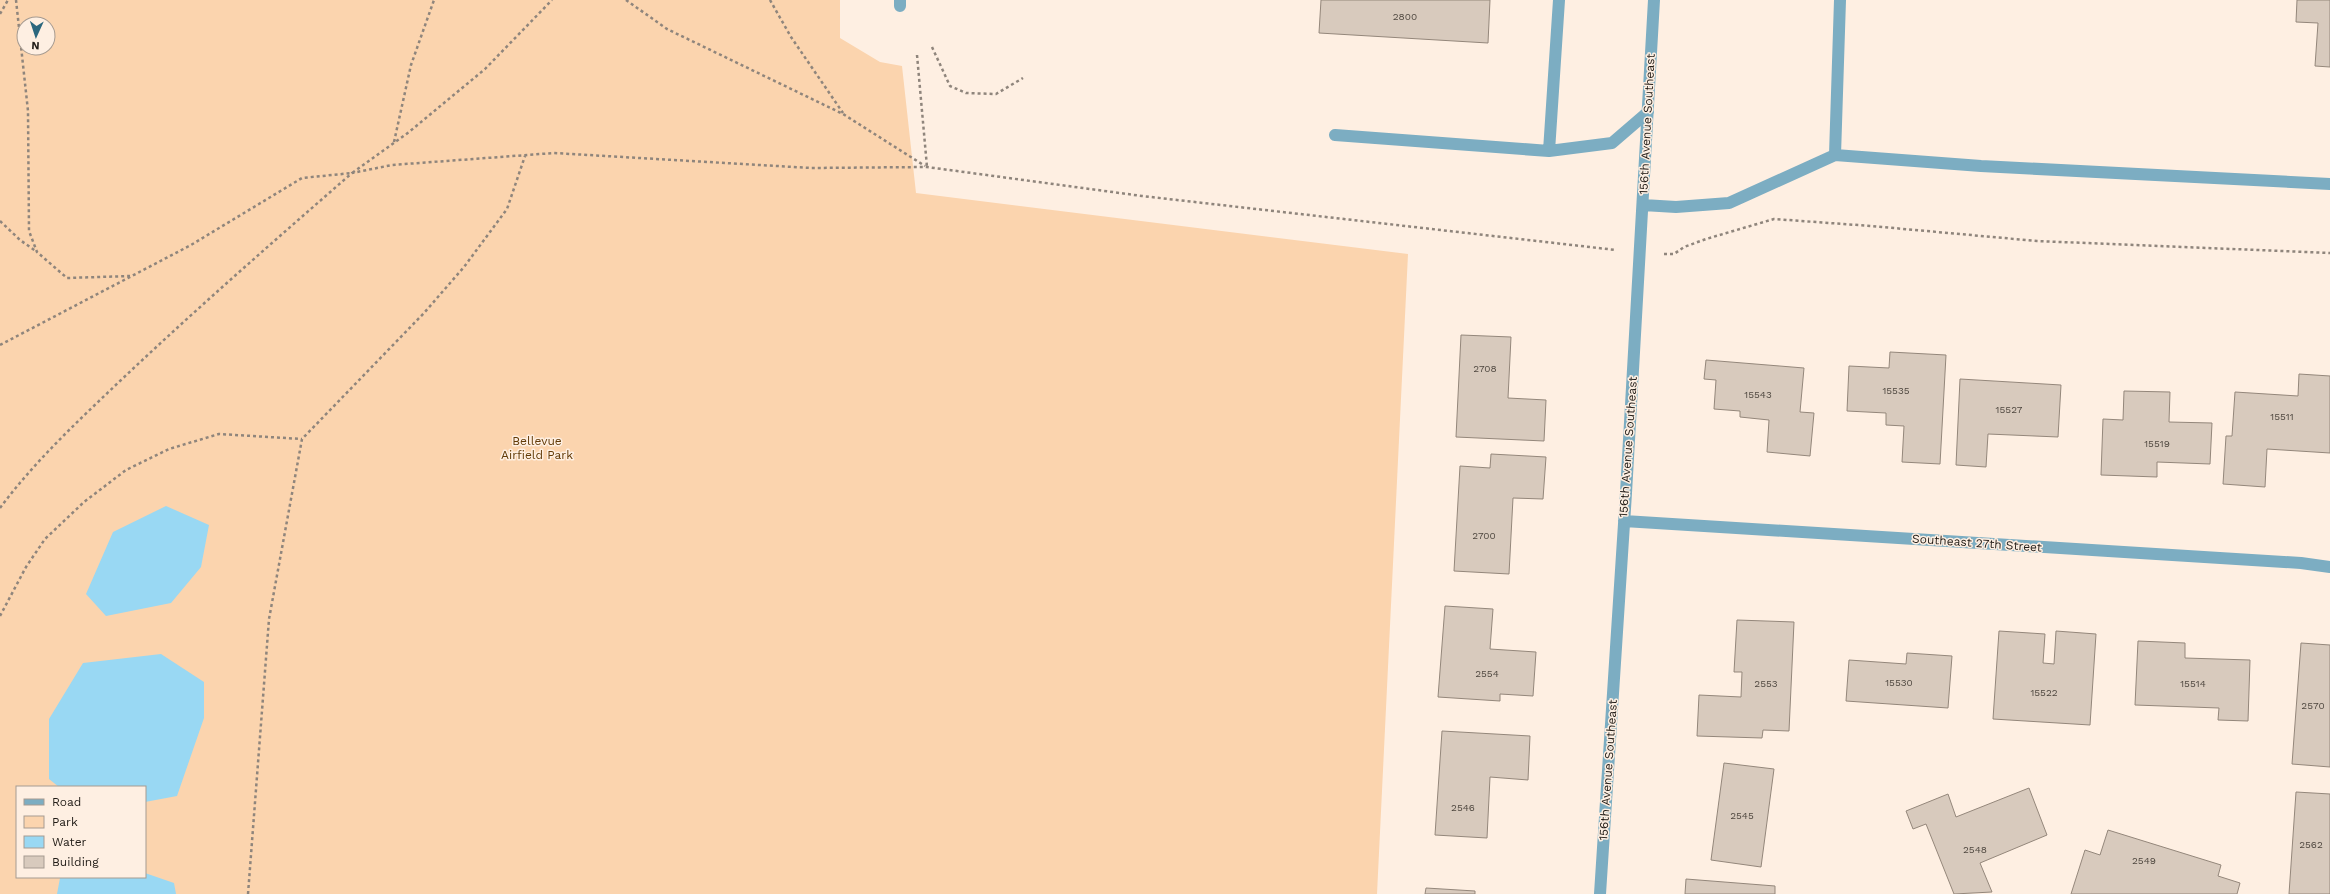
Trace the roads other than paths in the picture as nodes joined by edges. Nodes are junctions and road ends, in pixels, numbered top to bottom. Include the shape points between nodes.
1 (1559, 0) edge
2 (1654, 0) edge
3 (1840, 0) edge
4 (1648, 112) junction
5 (1335, 135) dead end
6 (1549, 151) junction
7 (1835, 155) junction
8 (2330, 184) edge
9 (1643, 205) junction
10 (1624, 521) junction
11 (2330, 567) edge
12 (1600, 894) edge

1 - 6 street
2 - 4 street, 156th Avenue Southeast
3 - 7 street
4 - 6 street via 1612,143
4 - 9 street, 156th Avenue Southeast
5 - 6 street
7 - 8 street via 1981,166
7 - 9 street via 1729,203 1676,207
9 - 10 street, 156th Avenue Southeast
10 - 11 street, Southeast 27th Street via 2301,563
10 - 12 street, 156th Avenue Southeast

